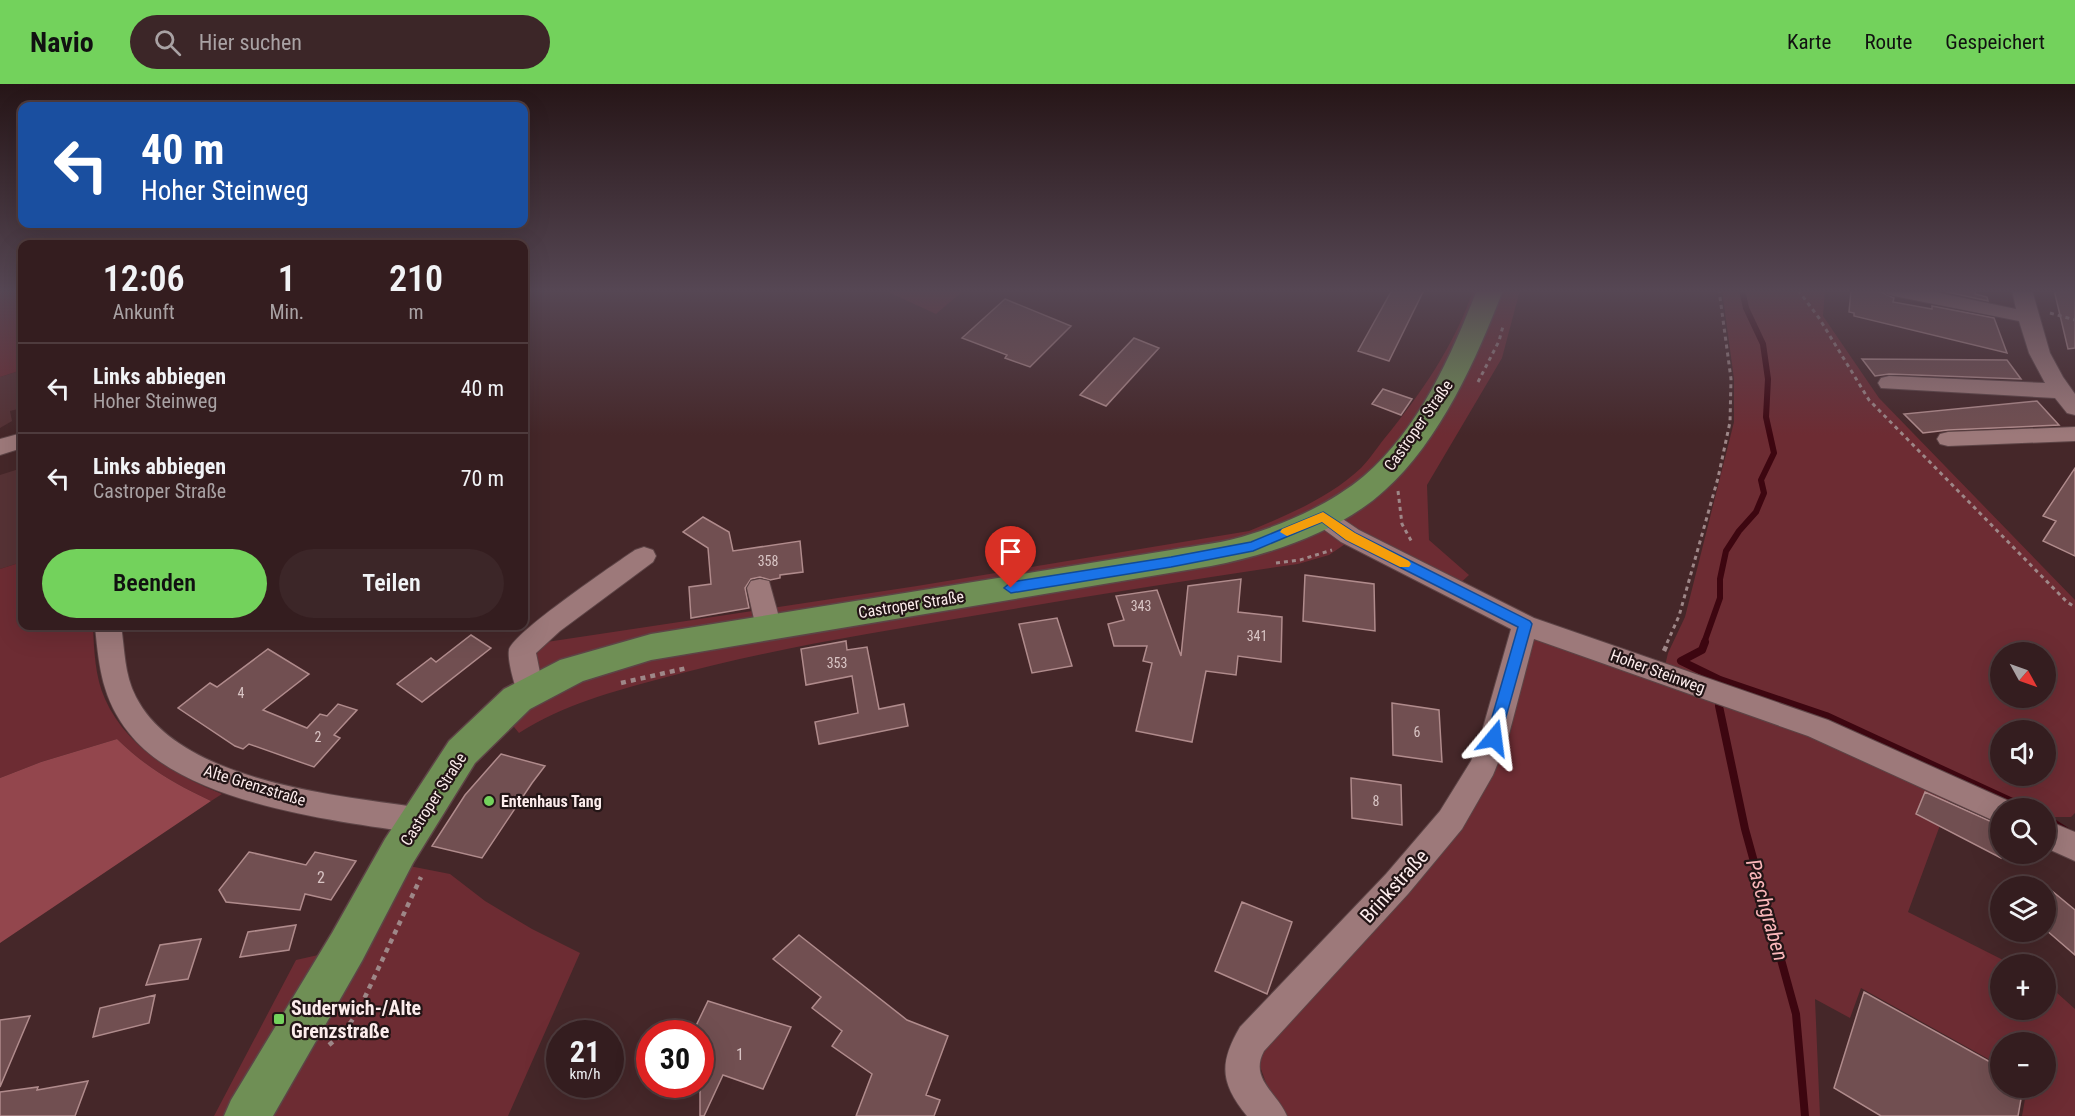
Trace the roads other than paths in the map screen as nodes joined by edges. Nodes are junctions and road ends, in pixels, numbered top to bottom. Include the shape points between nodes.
1 (1472, 338) edge
2 (2035, 338) edge
3 (1889, 383) dead end
4 (2061, 391) junction
5 (2075, 408) edge
6 (2075, 434) edge
7 (1948, 439) dead end
8 (18, 441) edge
9 (0, 447) edge
10 (1323, 517) junction
11 (644, 556) dead end
12 (760, 588) dead end
13 (1525, 624) junction
14 (769, 628) junction
15 (108, 630) edge
16 (530, 692) junction
17 (1990, 806) edge
18 (417, 820) junction
19 (2056, 838) edge
20 (2075, 847) edge
21 (247, 1116) edge
22 (1269, 1116) edge

1 - 10 main road, Castroper Straße via 1450,381 1386,473
2 - 4 street via 2043,364
3 - 4 street
4 - 5 street
6 - 7 street
8 - 9 street
10 - 13 street, Hoher Steinweg via 1350,536
10 - 14 main road, Castroper Straße via 1253,546
11 - 16 street via 522,650
12 - 14 street
13 - 17 street, Hoher Steinweg via 1818,728
13 - 22 street, Brinkstraße via 1487,757 1451,820 1397,884 1252,1039 1244,1053 1239,1064 1242,1076
14 - 16 main road, Castroper Straße via 651,647 572,670
15 - 18 street, Alte Grenzstraße via 114,678 129,710 159,744 208,774 289,798
16 - 18 main road, Castroper Straße via 517,699 462,752
18 - 21 main road, Castroper Straße
19 - 20 street

